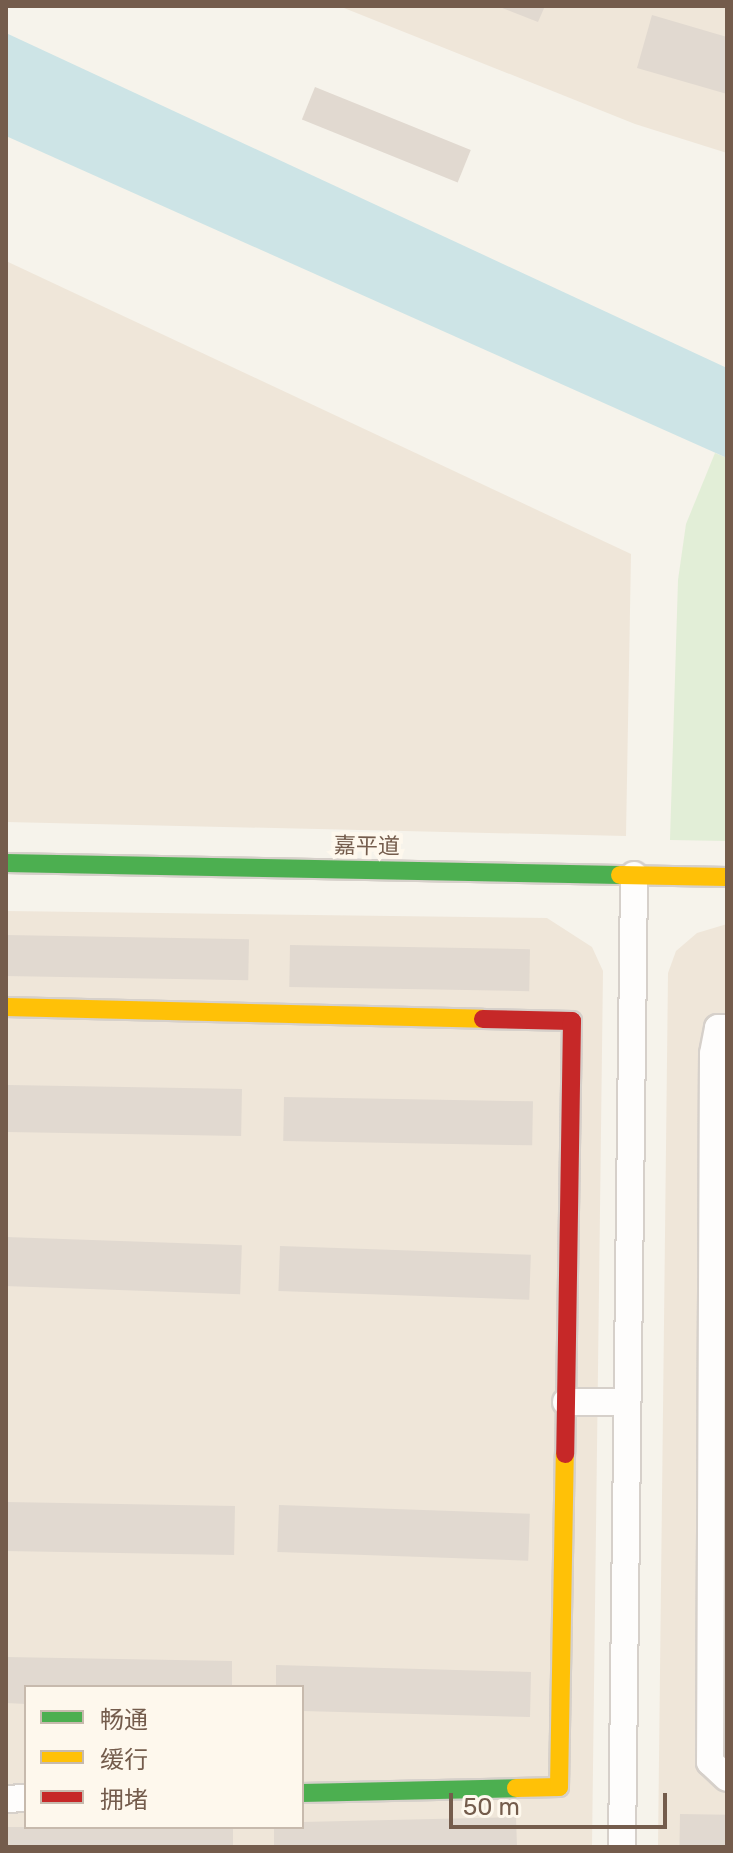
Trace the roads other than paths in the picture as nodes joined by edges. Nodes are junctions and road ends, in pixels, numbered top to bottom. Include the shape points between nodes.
1 (6, 863) edge
2 (727, 877) edge
3 (634, 892) junction
4 (6, 1007) edge
5 (727, 1028) edge
6 (720, 1226) edge
7 (566, 1402) junction
8 (627, 1402) junction
9 (727, 1778) edge
10 (304, 1793) edge
11 (622, 1847) edge

1 - 3 street, 嘉平道
2 - 3 street, 嘉平道
3 - 8 street
4 - 7 street via 572,1021
5 - 6 street via 718,1028 713,1054
6 - 9 street via 710,1762
7 - 8 street
7 - 10 street via 559,1787
8 - 11 street

